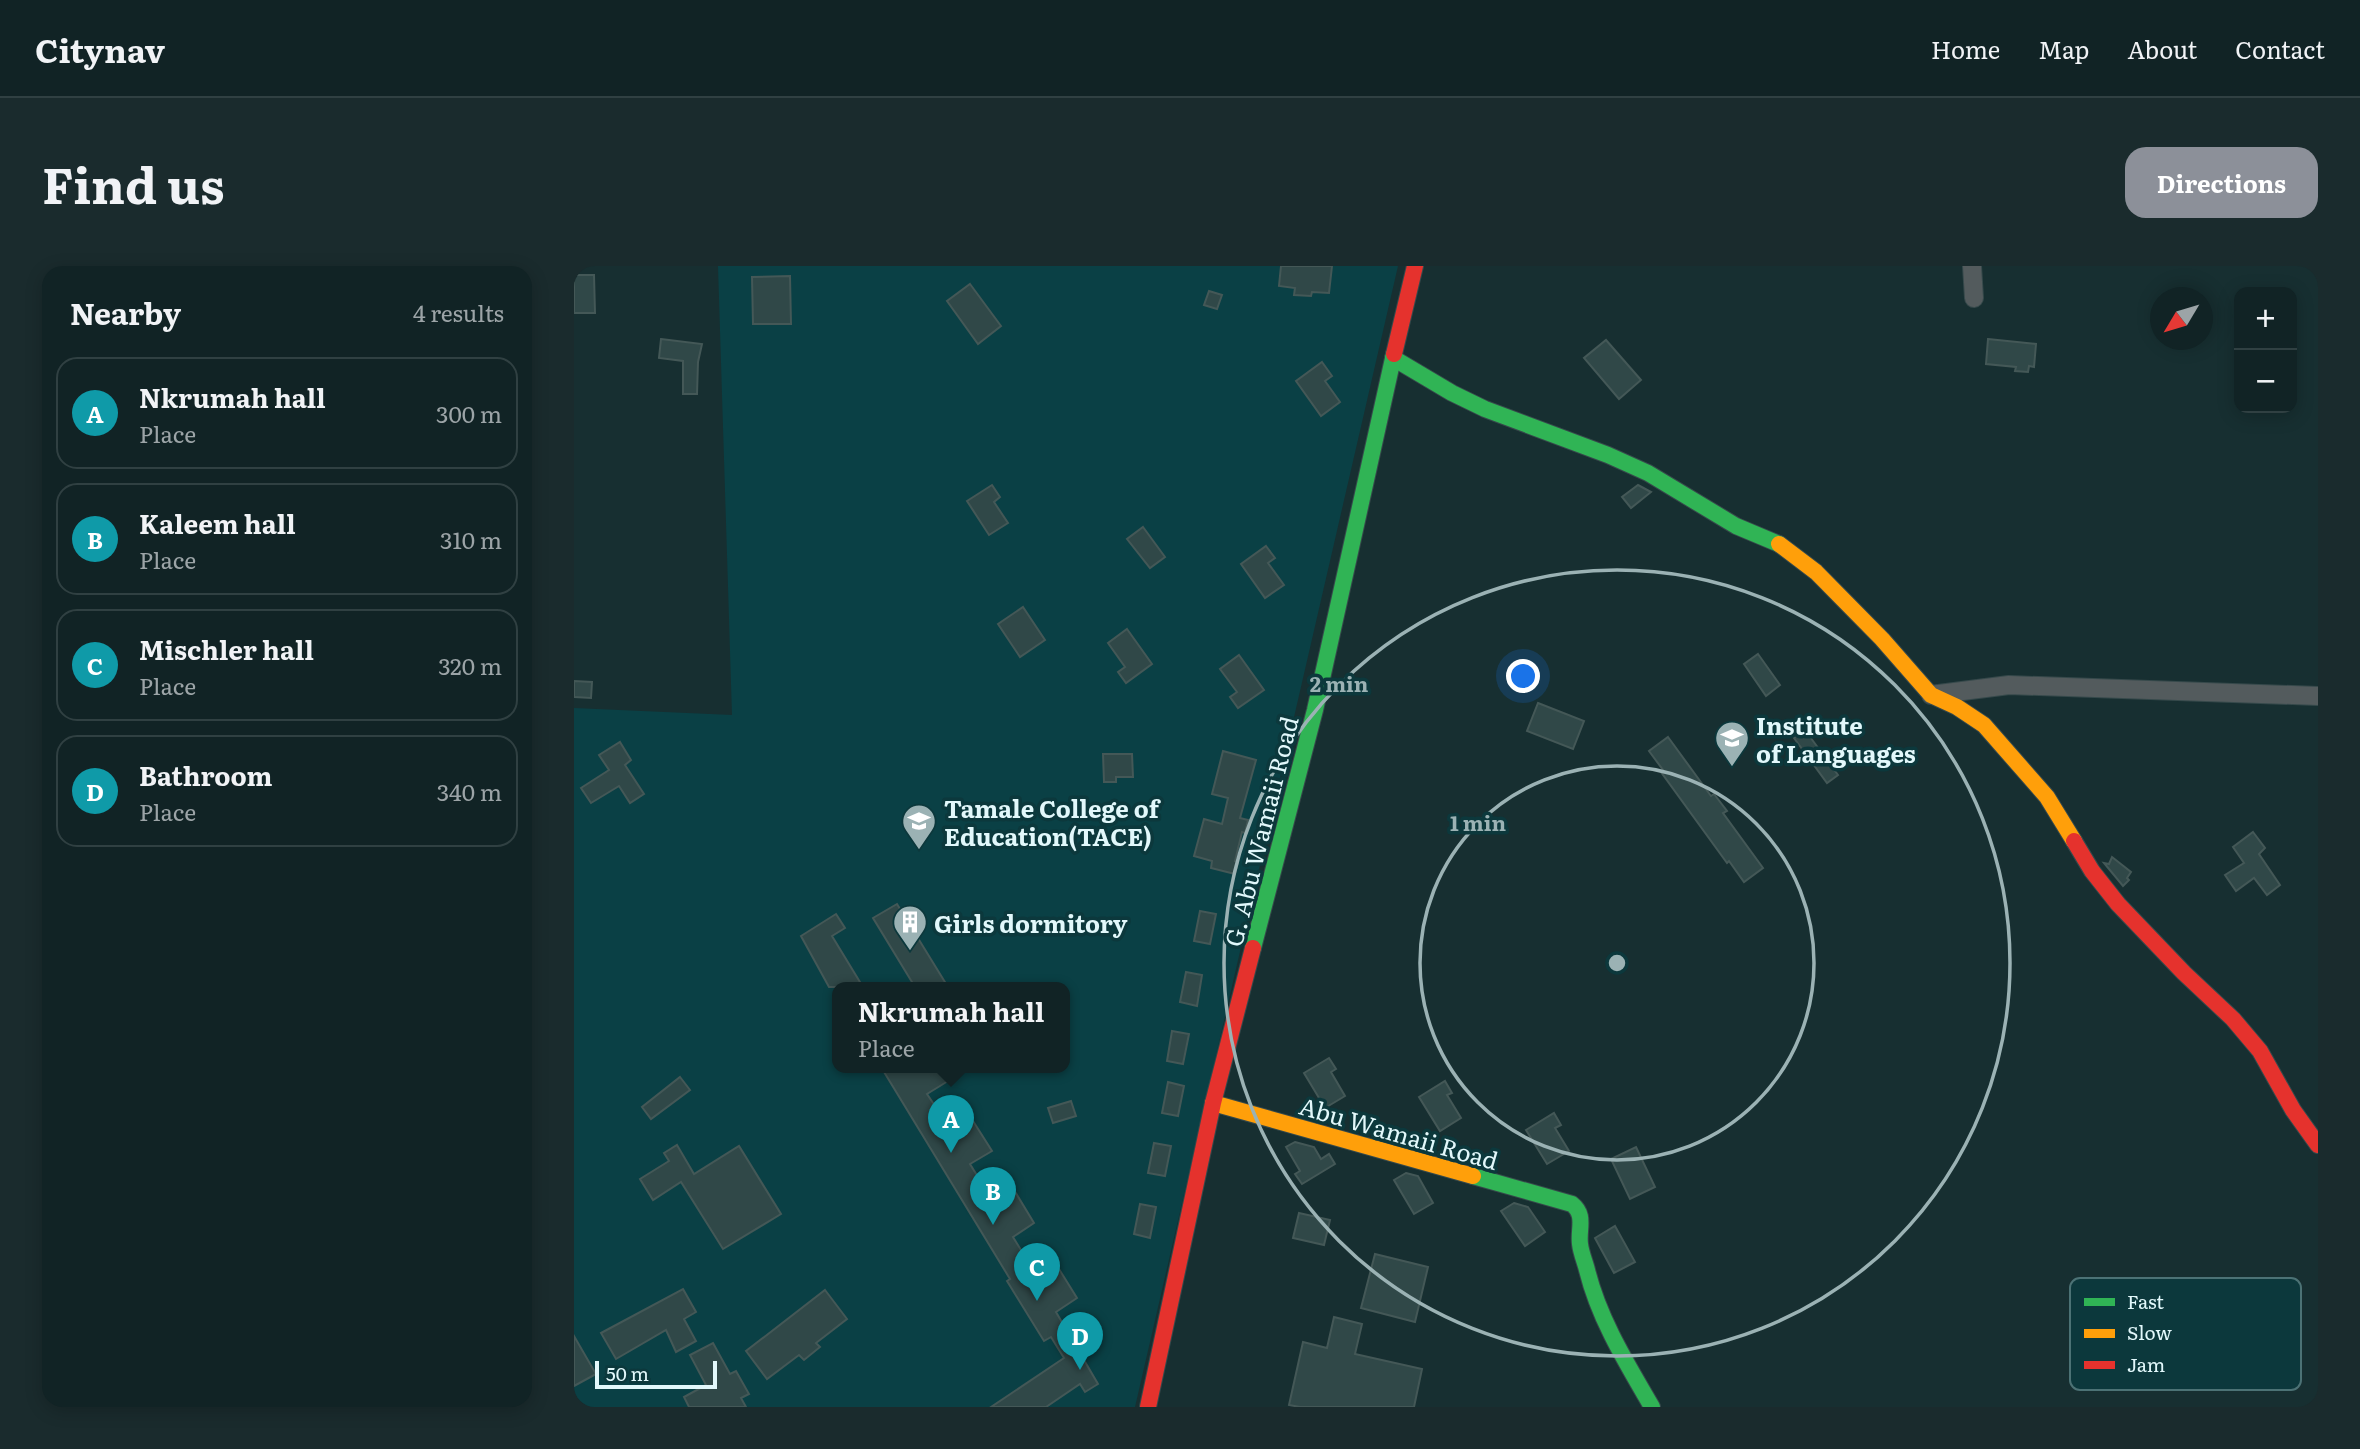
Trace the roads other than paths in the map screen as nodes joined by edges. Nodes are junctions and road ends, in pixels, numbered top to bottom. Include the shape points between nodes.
1 (1415, 266) edge
2 (1972, 266) edge
3 (1974, 298) dead end
4 (1394, 358) junction
5 (1931, 695) junction
6 (2318, 696) edge
7 (1213, 1103) junction
8 (2318, 1145) edge
9 (1148, 1407) edge
10 (1653, 1407) edge

1 - 4 street, G. Abu Wamaii Road
2 - 3 street
4 - 5 street via 1485,409 1648,473 1736,526 1783,545 1825,580
4 - 7 street, G. Abu Wamaii Road via 1315,710
5 - 6 street via 2022,685
5 - 8 street via 1984,725 2021,765 2118,904 2260,1051
7 - 9 street, G. Abu Wamaii Road
7 - 10 street, Abu Wamaii Road via 1572,1204 1581,1217 1580,1243 1593,1296

